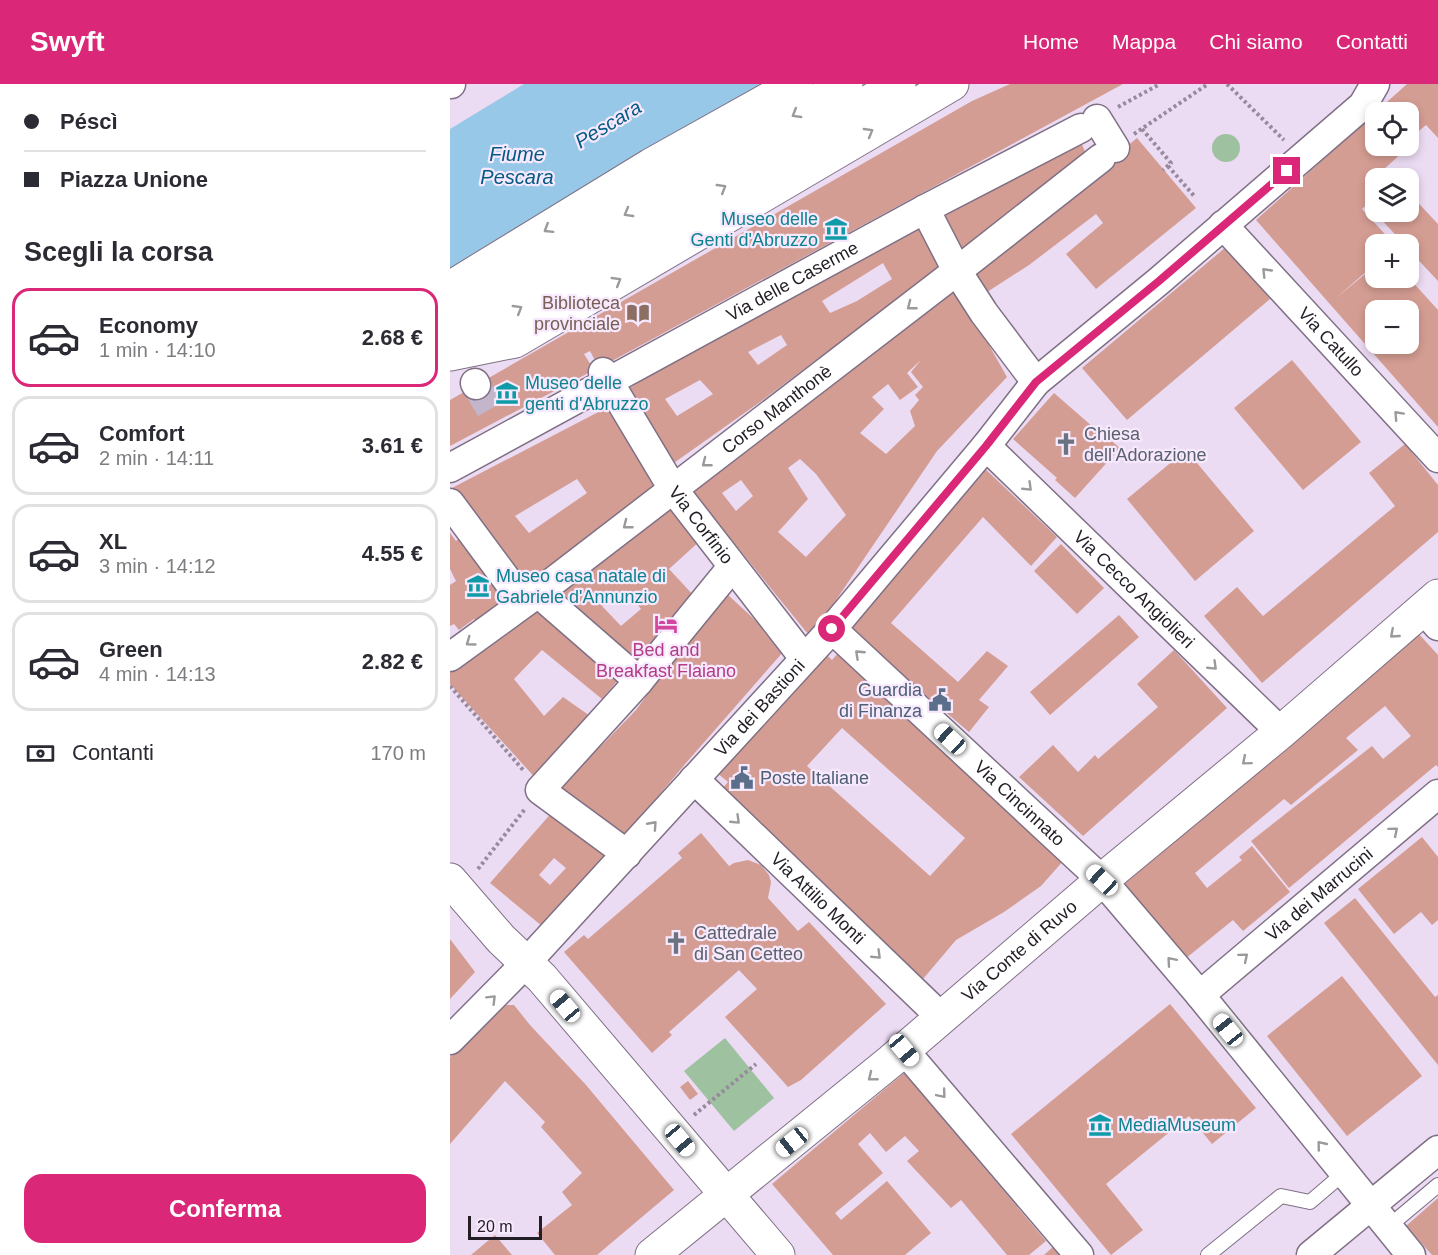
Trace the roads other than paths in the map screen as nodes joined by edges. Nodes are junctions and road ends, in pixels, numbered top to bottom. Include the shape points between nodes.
1 (796, 84) edge
2 (846, 84) edge
3 (899, 84) edge
4 (952, 84) edge
5 (1375, 84) edge
6 (1108, 153) joint
7 (925, 209) junction
8 (1222, 226) junction
9 (957, 271) junction
10 (450, 288) edge
11 (450, 317) edge
12 (450, 352) edge
13 (606, 377) junction
14 (1036, 382) junction
15 (986, 446) junction
16 (1438, 458) edge
17 (450, 468) edge
18 (673, 489) junction
19 (450, 503) edge
20 (732, 567) junction
21 (531, 598) junction
22 (1433, 610) edge
23 (832, 629) junction
24 (450, 657) edge
25 (804, 658) junction
26 (639, 681) junction
27 (1281, 732) junction
28 (694, 779) junction
29 (1438, 794) edge
30 (627, 854) junction
31 (1102, 880) junction
32 (455, 885) edge
33 (526, 963) junction
34 (1200, 995) junction
35 (942, 1018) junction
36 (450, 1040) edge
37 (904, 1050) junction
38 (1438, 1150) edge
39 (1344, 1173) junction
40 (1438, 1185) edge
41 (726, 1194) junction
42 (1380, 1216) junction
43 (651, 1255) edge
44 (778, 1255) edge
45 (1078, 1255) edge
46 (1208, 1255) edge
47 (1311, 1255) edge
48 (1411, 1255) edge

1 -> 10 main road via 651,165
2 -> 11 main road
12 -> 3 main road
12 -> 4 main road via 515,341
5 - 8 street, Via dei Bastioni via 1363,105
6 - 7 street, Via delle Caserme via 1089,123
6 - 9 street, Corso Manthonè
7 - 9 street
7 - 13 street, Via delle Caserme
8 - 14 street, Via dei Bastioni
16 -> 8 street, Via Catullo
9 - 14 street
9 -> 18 street, Corso Manthonè
13 - 17 street, Via delle Caserme via 502,429
13 - 18 street, Via Corfinio
14 - 15 street, Via dei Bastioni
15 - 23 street, Via dei Bastioni
15 -> 27 street, Via Cecco Angiolieri
18 - 20 street, Via Corfinio
18 -> 21 street, Corso Manthonè
19 - 21 street
20 - 25 street, Via Corfinio
20 - 26 street
21 -> 24 street, Corso Manthonè
21 - 26 street
22 -> 27 main road, Via Conte di Ruvo
23 - 25 street, Via dei Bastioni
31 -> 23 street, Via Cincinnato
25 - 28 street, Via dei Bastioni
26 - 30 street via 540,790
27 -> 31 main road, Via Conte di Ruvo
30 -> 28 street, Via dei Bastioni
28 -> 35 street, Via Attilio Monti
34 -> 29 street, Via dei Marrucini
30 - 33 street, Via dei Bastioni
34 -> 31 street, Via Cincinnato
31 - 35 main road, Via Conte di Ruvo
32 - 33 main road
36 -> 33 street, Via dei Bastioni
33 - 41 main road
39 -> 34 street, Via Cincinnato
35 - 37 main road, Via Conte di Ruvo
37 -> 41 main road, Via Conte di Ruvo
37 -> 45 street
38 - 42 street
39 - 42 street, Via Cincinnato
39 - 46 lane via 1310,1202 1281,1196
40 - 42 lane
41 - 43 main road, Via Conte di Ruvo
41 - 44 main road
42 - 47 street
42 - 48 street, Via Cincinnato

